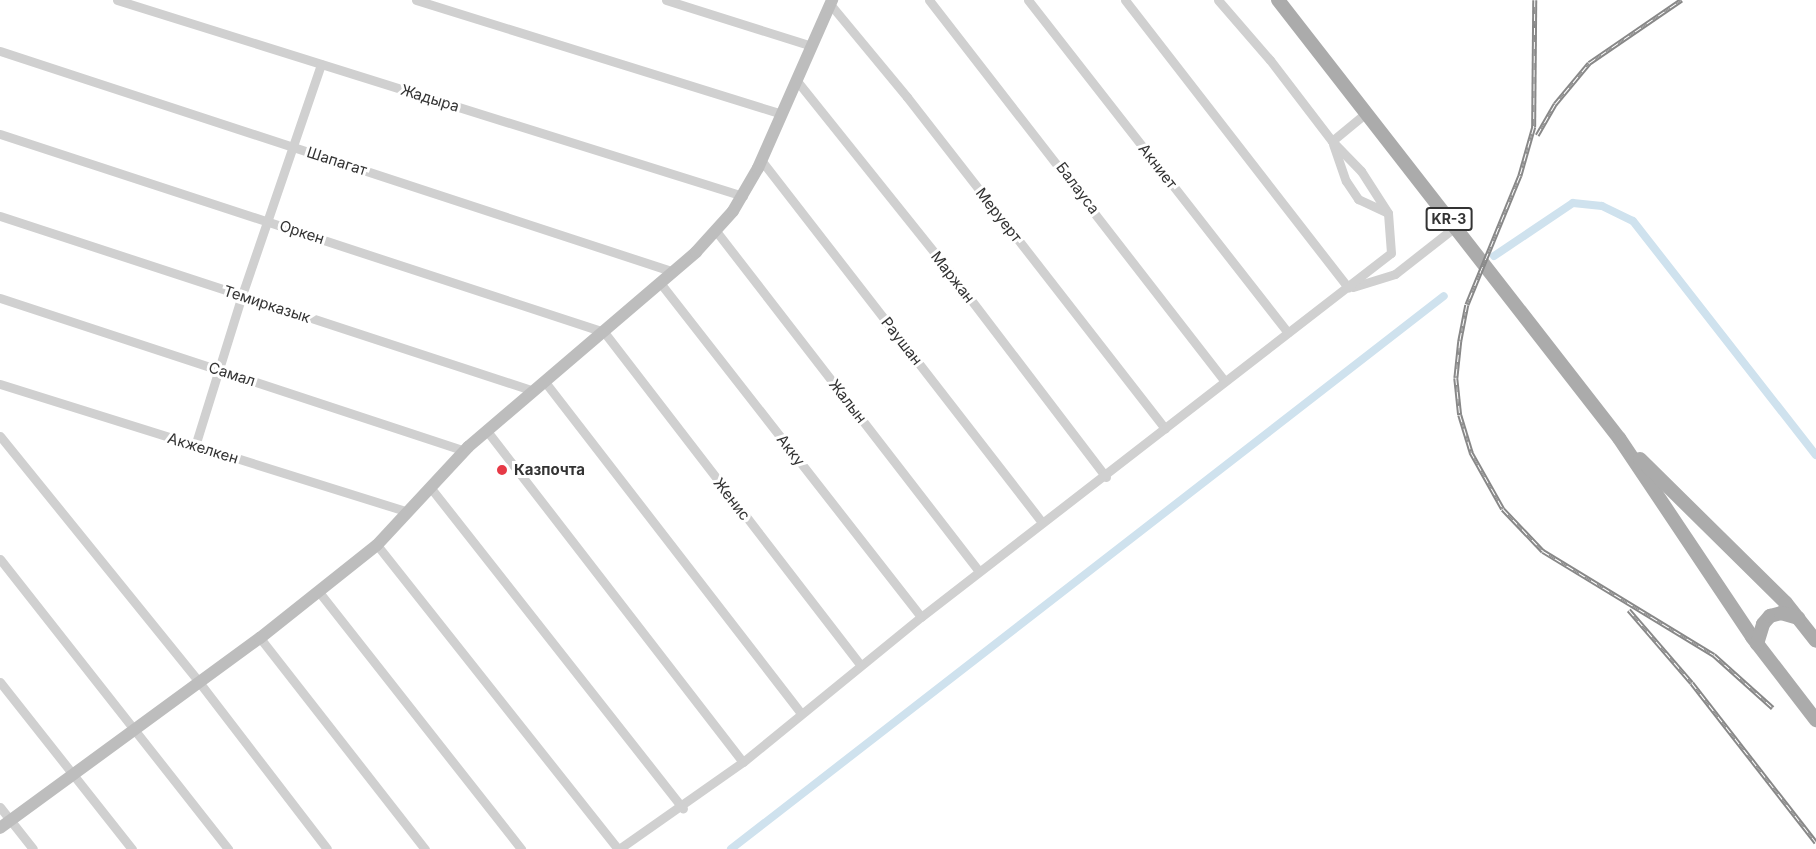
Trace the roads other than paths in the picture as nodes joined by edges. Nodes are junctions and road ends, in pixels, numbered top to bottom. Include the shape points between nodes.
1 (117, 0) edge
2 (416, 0) edge
3 (666, 0) edge
4 (929, 0) edge
5 (1028, 0) edge
6 (1125, 0) edge
7 (1218, 0) edge
8 (1278, 0) edge
9 (831, 2) edge
10 (812, 46) junction
11 (0, 51) edge
12 (321, 64) junction
13 (797, 81) junction
14 (1366, 113) junction
15 (782, 114) junction
16 (0, 134) edge
17 (1332, 141) junction
18 (294, 147) junction
19 (761, 160) junction
20 (742, 196) junction
21 (1388, 213) junction
22 (0, 216) edge
23 (270, 221) junction
24 (1455, 227) junction
25 (716, 231) junction
26 (674, 272) junction
27 (662, 284) junction
28 (1348, 288) junction
29 (242, 295) junction
30 (0, 298) edge
31 (604, 332) junction
32 (1288, 333) junction
33 (220, 371) junction
34 (1224, 380) junction
35 (545, 382) junction
36 (0, 384) edge
37 (534, 391) junction
38 (1165, 429) junction
39 (487, 431) junction
40 (0, 436) edge
41 (1619, 438) junction
42 (195, 446) junction
43 (464, 451) junction
44 (1106, 477) junction
45 (430, 487) junction
46 (405, 511) junction
47 (1042, 522) junction
48 (377, 545) junction
49 (0, 560) edge
50 (979, 571) junction
51 (319, 592) junction
52 (921, 617) junction
53 (1800, 619) junction
54 (260, 638) junction
55 (1816, 641) edge
56 (1757, 645) junction
57 (860, 665) junction
58 (0, 682) edge
59 (199, 682) junction
60 (801, 713) junction
61 (1816, 720) edge
62 (135, 728) junction
63 (742, 762) junction
64 (73, 774) junction
65 (0, 807) edge
66 (683, 808) junction
67 (5, 824) edge
68 (33, 849) edge
69 (132, 849) edge
70 (228, 849) edge
71 (327, 849) edge
72 (425, 849) edge
73 (521, 849) edge
74 (619, 849) edge

1 - 12 street, Жадыра
2 - 15 street
3 - 10 street
4 - 34 street, Балауса
5 - 32 street, Акниет
6 - 28 street
7 - 17 street
8 - 14 main road, KR-3
9 - 10 street
9 - 38 street, Меруерт
10 - 13 street
11 - 18 street, Шапагат
12 - 18 street
12 - 20 street, Жадыра
13 - 15 street
13 - 44 street, Маржан
14 - 17 street
14 - 24 main road, KR-3
15 - 19 street
16 - 23 street, Оркен
17 - 21 street via 1361,171
17 - 21 street via 1346,182 1358,199
18 - 23 street
18 - 26 street, Шапагат
19 - 20 street
19 - 47 street, Раушан
20 - 25 street
21 - 28 street via 1391,254
22 - 29 street, Темирказык
23 - 29 street
23 - 31 street, Оркен
24 - 28 street via 1395,274
24 - 41 main road, KR-3
25 - 26 street
25 - 50 street, Жалын
26 - 27 street
27 - 31 street
27 - 52 street, Акку
28 - 32 street
29 - 33 street
29 - 37 street, Темирказык
30 - 33 street, Самал
31 - 35 street
31 - 57 street, Женис
32 - 34 street
33 - 42 street
33 - 43 street, Самал
34 - 38 street
35 - 37 street
35 - 60 street
36 - 42 street, Акжелкен
37 - 39 street
38 - 44 street
39 - 43 street
39 - 63 street
40 - 59 street
41 - 53 main road, KR-3
41 - 56 main road, KR-3
42 - 46 street, Акжелкен
43 - 45 street
44 - 47 street
45 - 46 street
45 - 66 street
46 - 48 street
47 - 50 street
48 - 51 street
48 - 74 street
49 - 62 street
50 - 52 street
51 - 54 street
51 - 73 street
52 - 57 street
53 - 55 main road, KR-3
53 - 56 main road via 1781,613 1770,616 1763,624
54 - 59 street
54 - 72 street
56 - 61 main road, KR-3
57 - 60 street
58 - 64 street
59 - 62 street
59 - 71 street
60 - 63 street
62 - 64 street
62 - 70 street
63 - 66 street
64 - 67 street
64 - 69 street
65 - 67 street
66 - 74 street
67 - 68 street

